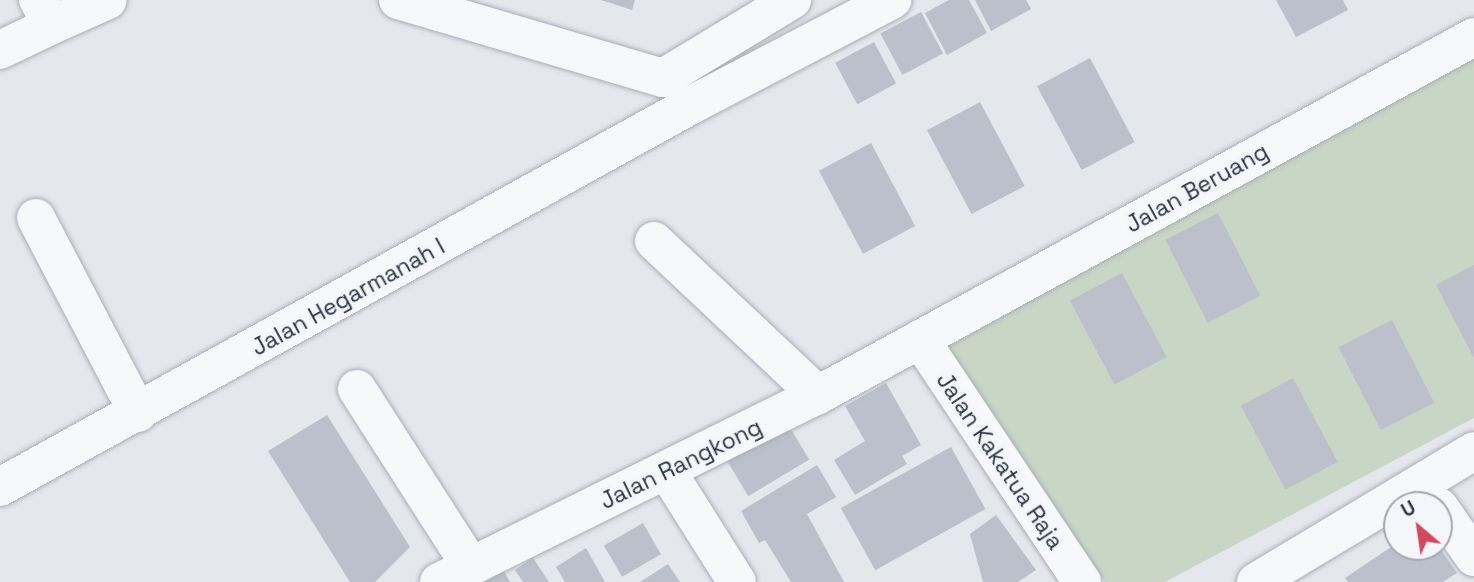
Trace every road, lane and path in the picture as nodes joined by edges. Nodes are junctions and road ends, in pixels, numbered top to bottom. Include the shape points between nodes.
1 (108, 0) edge
2 (398, 0) edge
3 (792, 0) edge
4 (892, 0) edge
5 (45, 12) edge
6 (1474, 37) edge
7 (0, 50) edge
8 (36, 218) dead end
9 (654, 241) dead end
10 (920, 339) junction
11 (356, 389) dead end
12 (818, 395) junction
13 (138, 413) junction
14 (1474, 451) edge
15 (668, 473) junction
16 (0, 487) edge
17 (1439, 491) edge
18 (1383, 522) edge
19 (1453, 526) edge
20 (1474, 556) edge
21 (455, 573) edge
22 (737, 582) edge
23 (1082, 582) edge
24 (1256, 582) edge

1 - 5 street
2 - 3 street via 663,78
4 - 13 street, Jalan Hegarmanah I via 694,103
5 - 7 street
6 - 10 street, Jalan Beruang
8 - 13 street
9 - 12 street
10 - 12 street, Jalan Rangkong
10 - 23 street, Jalan Kakatua Raja
11 - 21 street
12 - 15 street, Jalan Rangkong
13 - 16 street, Jalan Hegarmanah I
14 - 17 street
15 - 21 street, Jalan Rangkong
15 - 22 street
18 - 24 street
19 - 20 street

